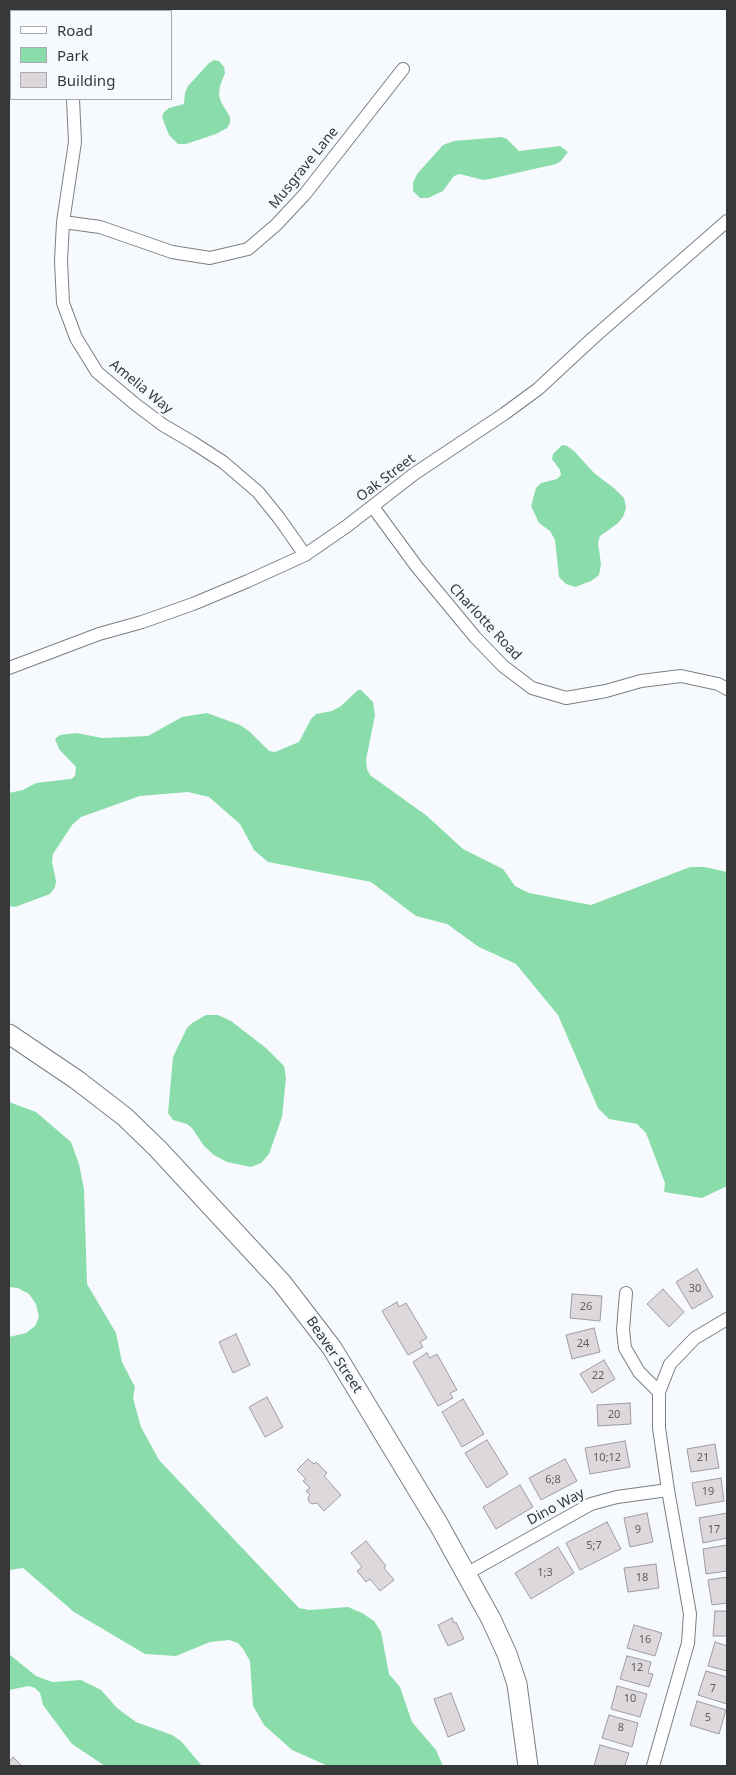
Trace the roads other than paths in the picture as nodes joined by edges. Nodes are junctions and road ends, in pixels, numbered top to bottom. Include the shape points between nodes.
1 (403, 69) dead end
2 (73, 100) edge
3 (727, 221) edge
4 (64, 222) junction
5 (373, 507) junction
6 (305, 555) junction
7 (9, 668) edge
8 (727, 689) edge
9 (9, 1034) edge
10 (626, 1293) dead end
11 (727, 1319) edge
12 (659, 1392) junction
13 (668, 1490) junction
14 (466, 1574) junction
15 (528, 1766) edge
16 (653, 1766) edge

1 - 4 street, Musgrave Lane via 305,194 248,249 210,258 172,252 100,227
2 - 4 street, Amelia Way via 74,142
3 - 5 street, Oak Street via 538,389 414,474
4 - 6 street, Amelia Way via 61,261 64,303 76,338 97,372 163,425 223,462 258,492
5 - 6 street, Oak Street
5 - 8 street, Charlotte Road via 475,637 503,666 532,688 566,698 680,676
6 - 7 street, Oak Street via 193,604 99,634
9 - 14 street, Beaver Street via 125,1117 191,1183 282,1283 332,1348
10 - 12 street via 625,1348 639,1372
11 - 12 street via 695,1338 670,1364
12 - 13 street via 659,1428
13 - 14 street, Dino Way via 617,1496 591,1504
13 - 16 street via 690,1614 688,1643
14 - 15 street, Beaver Street via 491,1619 518,1684

